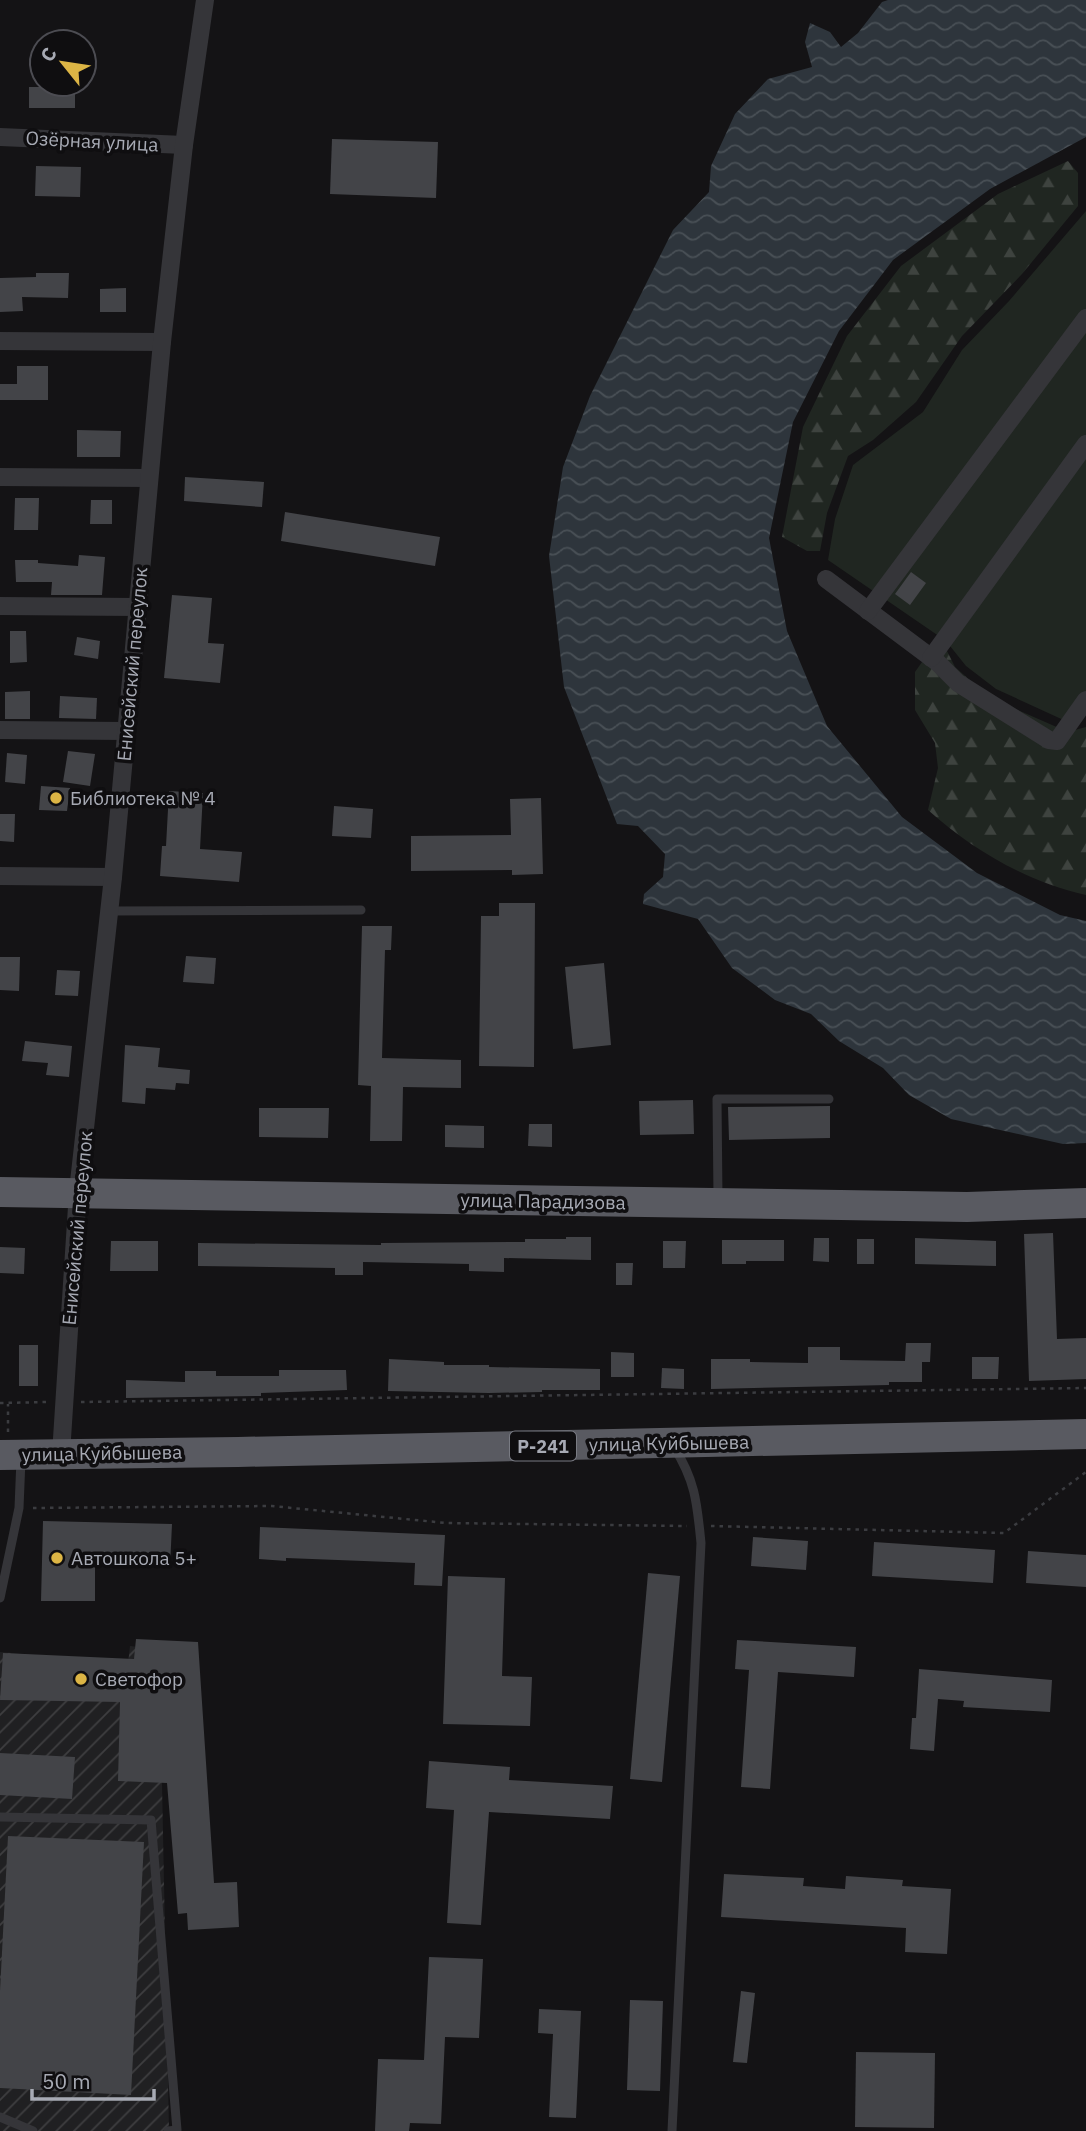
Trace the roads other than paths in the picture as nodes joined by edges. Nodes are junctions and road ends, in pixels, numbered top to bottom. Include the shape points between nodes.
1 (205, 0) edge
2 (0, 137) edge
3 (184, 145) junction
4 (1086, 318) edge
5 (0, 341) edge
6 (162, 342) junction
7 (1086, 444) edge
8 (0, 477) edge
9 (149, 478) junction
10 (826, 579) dead end
11 (0, 606) edge
12 (137, 607) junction
13 (868, 611) junction
14 (931, 658) junction
15 (1086, 700) edge
16 (0, 730) edge
17 (126, 731) junction
18 (0, 876) edge
19 (113, 877) junction
20 (360, 910) dead end
21 (109, 911) junction
22 (829, 1098) dead end
23 (78, 1191) junction
24 (0, 1192) edge
25 (718, 1203) junction
26 (1086, 1203) edge
27 (1086, 1434) edge
28 (672, 1443) junction
29 (10, 1449) edge
30 (61, 1454) junction
31 (0, 1598) edge
32 (0, 1818) edge
33 (0, 2117) edge
34 (33, 2131) edge
35 (168, 2131) edge
36 (672, 2131) edge

1 - 3 street, Енисейский переулок
2 - 3 street, Озёрная улица
3 - 6 street, Енисейский переулок
4 - 13 street
5 - 6 street
6 - 9 street, Енисейский переулок
7 - 14 street
8 - 9 street
9 - 12 street, Енисейский переулок
10 - 13 street
11 - 12 street
12 - 17 street, Енисейский переулок
13 - 14 street
14 - 15 street via 958,683 1049,740 1057,741
16 - 17 street
17 - 19 street, Енисейский переулок
18 - 19 street
19 - 21 street, Енисейский переулок
20 - 21 lane
21 - 23 street, Енисейский переулок
22 - 25 lane via 717,1099
23 - 24 highway, улица Парадизова
23 - 25 highway, улица Парадизова
23 - 30 street, Енисейский переулок
25 - 26 highway, улица Парадизова via 967,1207
27 - 28 highway, улица Куйбышева / Р-241
28 - 30 highway, улица Куйбышева / Р-241
28 - 36 lane via 688,1470 696,1499 701,1557
29 - 30 highway, улица Куйбышева / Р-241
29 - 31 lane via 19,1508
32 - 35 lane via 151,1820 177,2130
33 - 34 lane

